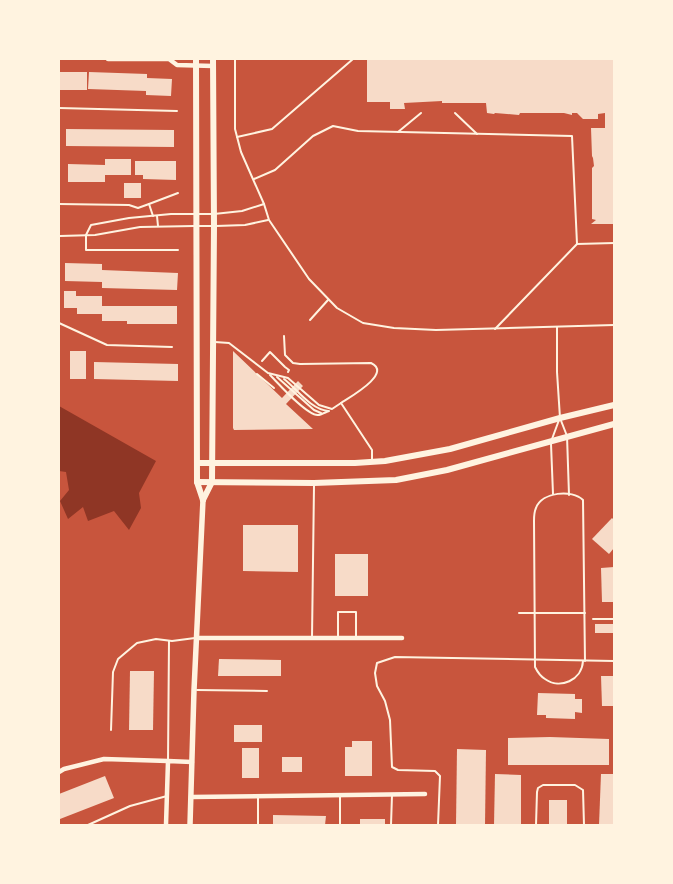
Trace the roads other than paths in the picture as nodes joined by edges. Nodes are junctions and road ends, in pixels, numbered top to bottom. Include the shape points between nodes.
1 (108, 59) edge
2 (169, 59) edge
3 (235, 59) edge
4 (353, 59) edge
5 (196, 62) edge
6 (213, 62) edge
7 (59, 108) edge
8 (177, 111) dead end
9 (421, 113) dead end
10 (455, 113) dead end
11 (398, 132) junction
12 (477, 134) junction
13 (237, 137) junction
14 (253, 180) junction
15 (178, 193) dead end
16 (59, 204) edge
17 (149, 204) junction
18 (264, 204) junction
19 (197, 214) junction
20 (214, 214) junction
21 (153, 216) junction
22 (157, 216) junction
23 (269, 220) junction
24 (59, 226) edge
25 (158, 226) junction
26 (197, 226) junction
27 (214, 226) junction
28 (86, 235) junction
29 (60, 236) edge
30 (59, 241) edge
31 (614, 243) edge
32 (577, 244) junction
33 (178, 250) dead end
34 (328, 300) junction
35 (310, 320) dead end
36 (59, 323) edge
37 (614, 325) edge
38 (557, 327) junction
39 (495, 329) junction
40 (284, 336) dead end
41 (213, 342) junction
42 (172, 347) dead end
43 (268, 373) junction
44 (277, 376) junction
45 (282, 377) junction
46 (341, 403) junction
47 (614, 405) edge
48 (332, 409) junction
49 (329, 411) junction
50 (324, 413) junction
51 (560, 418) junction
52 (614, 424) edge
53 (567, 436) junction
54 (551, 440) junction
55 (372, 462) junction
56 (197, 463) junction
57 (213, 463) junction
58 (197, 482) junction
59 (212, 482) junction
60 (314, 483) junction
61 (554, 495) junction
62 (569, 495) junction
63 (203, 500) junction
64 (518, 613) dead end
65 (535, 613) junction
66 (585, 613) junction
67 (593, 619) dead end
68 (614, 619) edge
69 (197, 638) junction
70 (402, 638) dead end
71 (312, 639) junction
72 (338, 639) junction
73 (356, 639) junction
74 (169, 641) junction
75 (535, 659) junction
76 (584, 661) junction
77 (614, 661) edge
78 (194, 690) junction
79 (267, 691) dead end
80 (111, 730) dead end
81 (168, 760) junction
82 (192, 762) junction
83 (59, 772) edge
84 (425, 794) dead end
85 (340, 795) junction
86 (392, 795) junction
87 (166, 796) junction
88 (258, 796) junction
89 (191, 797) junction
90 (88, 825) edge
91 (166, 825) edge
92 (190, 825) edge
93 (258, 825) edge
94 (340, 825) edge
95 (391, 825) edge
96 (438, 825) edge
97 (536, 825) edge
98 (584, 825) edge

1 - 2 street
2 - 5 street via 177,65
3 - 13 lane
4 - 13 lane via 272,129
5 - 6 street
5 - 19 main road
6 - 20 main road
7 - 8 lane
9 - 11 lane
10 - 12 lane
11 - 12 lane
11 - 14 lane via 358,131 333,126 313,136 275,170
12 - 32 lane via 572,136
13 - 14 lane
14 - 18 lane
15 - 17 lane
16 - 17 lane via 129,205 138,208
17 - 21 lane
18 - 20 lane via 242,211
18 - 23 lane
19 - 20 lane
19 - 22 lane
19 - 26 main road
20 - 27 main road
21 - 22 lane
21 - 28 lane via 91,225
22 - 25 lane
23 - 27 lane
23 - 34 lane
24 - 29 lane
25 - 26 lane
25 - 28 lane
26 - 27 lane
26 - 56 main road
27 - 41 main road
28 - 29 lane
28 - 33 lane via 86,250
29 - 30 lane
31 - 32 lane
32 - 39 lane
34 - 35 lane
34 - 39 lane via 363,323 436,330
36 - 42 lane via 107,345
37 - 38 lane
38 - 39 lane
38 - 51 lane
40 - 46 lane via 284,355 293,363 376,365 377,374 373,380
41 - 43 lane via 229,343
41 - 57 main road
43 - 44 lane
43 - 50 lane via 308,411 318,415
44 - 45 lane
44 - 50 lane via 314,410
45 - 48 lane via 293,381 319,405
45 - 49 lane via 311,404
46 - 48 lane
46 - 55 lane via 372,450
47 - 51 main road
48 - 49 lane
49 - 50 lane
51 - 53 lane
51 - 54 lane
51 - 55 main road via 450,449
52 - 53 main road
53 - 54 main road
53 - 62 lane
54 - 60 main road via 447,470 396,480
54 - 61 lane
55 - 57 main road
56 - 57 main road
56 - 58 main road
57 - 59 main road
58 - 59 main road
58 - 63 main road
59 - 60 main road
59 - 63 main road
60 - 71 lane
61 - 62 lane
61 - 65 lane via 542,499 534,520
62 - 66 lane via 583,500
63 - 69 street
64 - 65 lane
65 - 66 lane
65 - 75 lane
66 - 76 lane
67 - 68 lane
69 - 71 street
69 - 74 lane
69 - 78 street
70 - 73 street
71 - 72 street
72 - 73 street
72 - 73 lane via 338,612 356,612
74 - 80 lane via 156,639 137,643 118,659 113,672
74 - 81 lane
75 - 76 lane
75 - 76 lane via 535,667 544,679 563,683 575,679
75 - 96 lane via 395,657 377,663 377,686 390,720 392,766 398,770 435,770 440,776
76 - 77 lane
78 - 79 lane
78 - 82 street
81 - 82 street
81 - 83 street via 104,759
81 - 87 street
82 - 89 street
84 - 86 street
85 - 86 street
85 - 88 street
85 - 94 lane
86 - 95 lane
87 - 90 lane via 130,806
87 - 91 street
88 - 89 street
88 - 93 lane
89 - 92 street
97 - 98 lane via 537,792 543,785 580,787 583,790

